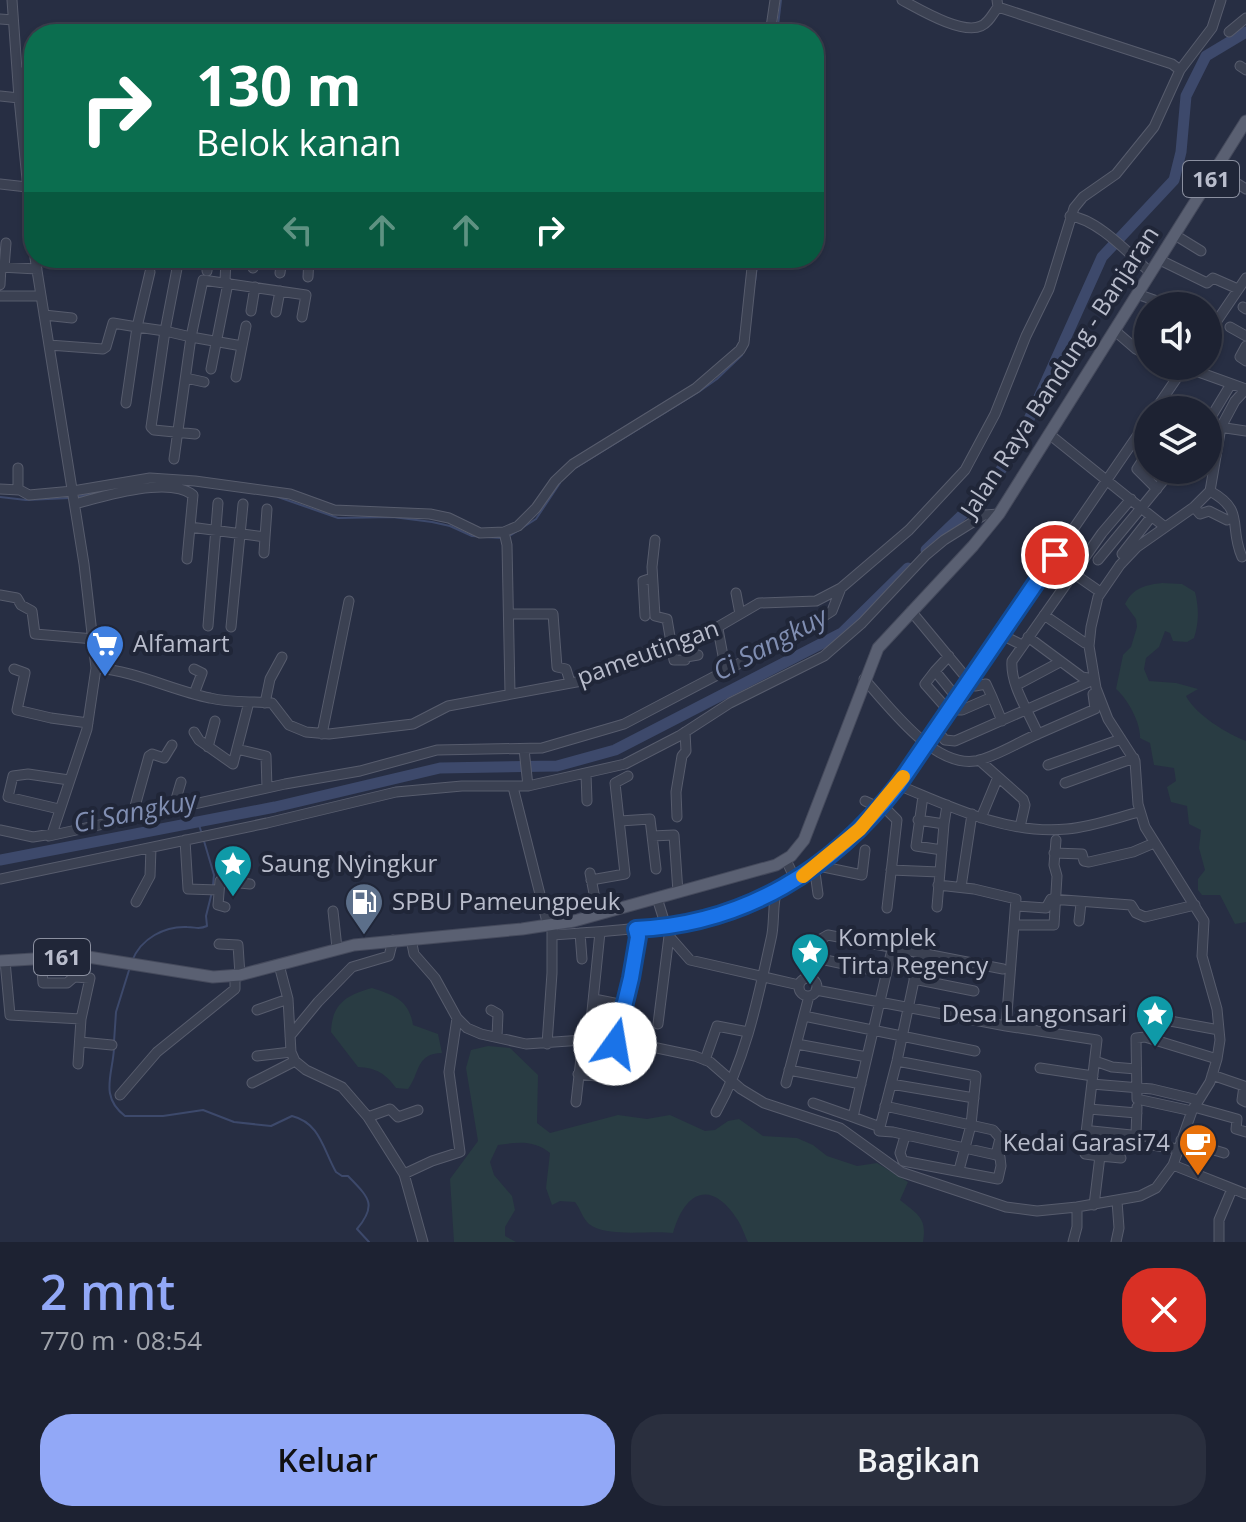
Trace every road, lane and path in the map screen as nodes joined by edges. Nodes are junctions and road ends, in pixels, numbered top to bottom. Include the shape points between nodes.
1 (11, 0) edge
2 (775, 0) edge
3 (902, 0) edge
4 (1221, 0) edge
5 (998, 3) edge
6 (1246, 18) edge
7 (0, 19) edge
8 (13, 20) junction
9 (771, 24) edge
10 (1229, 32) dead end
11 (1180, 70) junction
12 (18, 72) junction
13 (24, 72) edge
14 (0, 96) edge
15 (19, 98) junction
16 (1246, 121) edge
17 (24, 154) edge
18 (1217, 171) junction
19 (0, 184) edge
20 (24, 187) edge
21 (1246, 189) edge
22 (1070, 216) junction
23 (1175, 235) junction
24 (6, 243) dead end
25 (1201, 251) dead end
26 (1160, 260) junction
27 (2, 267) edge
28 (177, 268) edge
29 (207, 268) edge
30 (226, 268) edge
31 (281, 268) edge
32 (308, 268) edge
33 (752, 268) edge
34 (37, 269) joint
35 (207, 271) dead end
36 (150, 272) dead end
37 (280, 273) dead end
38 (1151, 273) junction
39 (308, 277) dead end
40 (1246, 278) edge
41 (226, 283) junction
42 (0, 285) edge
43 (255, 287) junction
44 (1238, 289) junction
45 (280, 291) junction
46 (1138, 292) edge
47 (0, 296) edge
48 (41, 296) junction
49 (1134, 299) edge
50 (1222, 308) edge
51 (251, 311) dead end
52 (276, 312) dead end
53 (44, 315) junction
54 (302, 317) dead end
55 (72, 318) dead end
56 (246, 326) dead end
57 (137, 327) junction
58 (1230, 327) dead end
59 (1114, 330) junction
60 (165, 331) junction
61 (1246, 336) edge
62 (191, 337) junction
63 (217, 342) junction
64 (49, 345) junction
65 (242, 346) junction
66 (1246, 346) edge
67 (1134, 347) edge
68 (1246, 361) edge
69 (211, 369) dead end
70 (236, 377) dead end
71 (186, 378) junction
72 (1221, 380) edge
73 (204, 382) dead end
74 (1231, 384) junction
75 (1246, 389) edge
76 (1222, 398) edge
77 (126, 403) dead end
78 (1222, 425) edge
79 (1222, 427) edge
80 (1246, 431) edge
81 (178, 432) junction
82 (195, 434) dead end
83 (1049, 434) junction
84 (1134, 441) edge
85 (174, 459) dead end
86 (18, 468) dead end
87 (1108, 479) junction
88 (1152, 484) edge
89 (1161, 484) edge
90 (1211, 484) edge
91 (0, 489) edge
92 (1157, 489) junction
93 (19, 490) junction
94 (1210, 491) junction
95 (74, 498) junction
96 (1223, 498) junction
97 (1131, 499) junction
98 (218, 503) dead end
99 (243, 504) dead end
100 (1194, 507) junction
101 (1141, 508) junction
102 (267, 509) dead end
103 (999, 514) junction
104 (1151, 517) junction
105 (190, 527) junction
106 (1165, 527) junction
107 (216, 531) junction
108 (241, 534) junction
109 (505, 535) junction
110 (265, 537) junction
111 (655, 540) dead end
112 (264, 553) dead end
113 (1242, 557) dead end
114 (187, 559) dead end
115 (1098, 560) dead end
116 (1073, 573) junction
117 (652, 578) junction
118 (841, 588) junction
119 (1096, 589) junction
120 (736, 593) dead end
121 (0, 595) edge
122 (349, 601) dead end
123 (911, 611) junction
124 (509, 614) junction
125 (740, 614) junction
126 (1044, 615) junction
127 (645, 616) dead end
128 (208, 626) dead end
129 (231, 627) dead end
130 (718, 629) junction
131 (1000, 634) junction
132 (94, 639) junction
133 (1025, 641) junction
134 (669, 642) junction
135 (1085, 643) junction
136 (698, 655) dead end
137 (949, 656) junction
138 (282, 657) dead end
139 (1060, 662) junction
140 (96, 668) junction
141 (14, 669) dead end
142 (194, 669) dead end
143 (935, 671) junction
144 (726, 672) junction
145 (864, 679) junction
146 (1089, 680) junction
147 (969, 681) junction
148 (570, 682) junction
149 (1017, 685) junction
150 (510, 693) junction
151 (194, 694) junction
152 (992, 697) junction
153 (957, 698) junction
154 (249, 702) junction
155 (265, 703) junction
156 (1027, 709) junction
157 (948, 710) junction
158 (215, 721) dead end
159 (1002, 721) junction
160 (88, 723) junction
161 (935, 729) junction
162 (194, 732) dead end
163 (685, 732) junction
164 (322, 734) junction
165 (1038, 734) junction
166 (1121, 739) junction
167 (925, 743) junction
168 (172, 745) dead end
169 (208, 747) junction
170 (237, 749) junction
171 (524, 751) junction
172 (1134, 758) junction
173 (979, 760) junction
174 (1048, 765) dead end
175 (586, 774) junction
176 (628, 776) dead end
177 (998, 777) junction
178 (69, 780) junction
179 (181, 782) dead end
180 (1065, 783) dead end
181 (528, 785) junction
182 (898, 785) junction
183 (513, 787) junction
184 (267, 788) junction
185 (923, 796) junction
186 (587, 801) dead end
187 (865, 801) dead end
188 (947, 805) junction
189 (881, 806) junction
190 (59, 809) junction
191 (173, 809) junction
192 (1139, 812) junction
193 (976, 816) junction
194 (132, 817) junction
195 (677, 817) dead end
196 (918, 820) junction
197 (620, 821) junction
198 (944, 824) junction
199 (1020, 827) junction
200 (0, 830) edge
201 (49, 836) junction
202 (652, 836) junction
203 (185, 840) junction
204 (1056, 840) dead end
205 (1154, 843) junction
206 (151, 848) junction
207 (865, 850) dead end
208 (942, 850) junction
209 (1054, 853) junction
210 (786, 860) junction
211 (815, 866) junction
212 (656, 869) dead end
213 (891, 870) junction
214 (939, 872) junction
215 (0, 879) edge
216 (796, 881) junction
217 (250, 884) dead end
218 (938, 885) junction
219 (961, 887) junction
220 (215, 890) junction
221 (777, 891) junction
222 (678, 892) junction
223 (818, 894) dead end
224 (657, 898) junction
225 (1056, 900) junction
226 (136, 902) dead end
227 (1081, 903) junction
228 (1195, 905) junction
229 (1017, 906) junction
230 (225, 907) dead end
231 (937, 907) dead end
232 (887, 908) dead end
233 (333, 911) dead end
234 (598, 914) junction
235 (1079, 921) dead end
236 (1016, 925) junction
237 (551, 929) junction
238 (638, 929) junction
239 (667, 931) junction
240 (600, 932) junction
241 (582, 933) junction
242 (411, 939) junction
243 (393, 940) junction
244 (219, 944) dead end
245 (354, 945) junction
246 (893, 945) junction
247 (337, 948) junction
248 (920, 952) junction
249 (41, 958) junction
250 (816, 958) junction
251 (582, 959) dead end
252 (3, 961) edge
253 (279, 965) junction
254 (354, 966) junction
255 (1003, 969) dead end
256 (886, 973) junction
257 (238, 975) junction
258 (761, 975) junction
259 (810, 978) junction
260 (914, 979) junction
261 (799, 985) junction
262 (974, 991) dead end
263 (813, 993) junction
264 (288, 999) junction
265 (594, 999) junction
266 (880, 1002) junction
267 (624, 1005) junction
268 (908, 1009) junction
269 (257, 1010) dead end
270 (491, 1010) dead end
271 (804, 1016) junction
272 (457, 1018) junction
273 (1154, 1018) dead end
274 (81, 1019) junction
275 (658, 1024) dead end
276 (1006, 1026) junction
277 (1219, 1030) junction
278 (748, 1032) junction
279 (873, 1032) junction
280 (290, 1036) junction
281 (497, 1037) junction
282 (901, 1038) junction
283 (586, 1041) junction
284 (80, 1042) junction
285 (547, 1044) junction
286 (615, 1044) junction
287 (797, 1044) junction
288 (112, 1045) dead end
289 (975, 1051) dead end
290 (257, 1056) dead end
291 (293, 1056) junction
292 (867, 1057) junction
293 (1217, 1059) junction
294 (705, 1060) junction
295 (897, 1061) junction
296 (1095, 1061) junction
297 (78, 1064) dead end
298 (1040, 1068) dead end
299 (1136, 1069) junction
300 (789, 1070) junction
301 (578, 1074) junction
302 (1212, 1075) junction
303 (605, 1077) dead end
304 (1093, 1080) junction
305 (733, 1082) junction
306 (252, 1083) dead end
307 (786, 1083) dead end
308 (861, 1084) junction
309 (891, 1084) junction
310 (1136, 1087) junction
311 (1164, 1092) junction
312 (120, 1095) dead end
313 (974, 1098) junction
314 (1137, 1099) junction
315 (576, 1102) dead end
316 (1246, 1102) edge
317 (813, 1103) dead end
318 (1162, 1104) junction
319 (885, 1106) junction
320 (1195, 1106) junction
321 (1089, 1109) junction
322 (418, 1110) dead end
323 (716, 1112) dead end
324 (1137, 1113) junction
325 (368, 1117) junction
326 (853, 1117) junction
327 (971, 1125) junction
328 (880, 1129) junction
329 (1092, 1131) dead end
330 (1246, 1132) edge
331 (1136, 1134) junction
332 (905, 1136) junction
333 (1180, 1145) junction
334 (874, 1148) dead end
335 (965, 1149) junction
336 (1224, 1153) dead end
337 (996, 1155) junction
338 (1100, 1156) junction
339 (1121, 1158) dead end
340 (1173, 1165) junction
341 (959, 1170) junction
342 (404, 1174) junction
343 (1246, 1179) edge
344 (1240, 1192) edge
345 (1117, 1201) junction
346 (1094, 1205) junction
347 (1077, 1207) junction
348 (423, 1242) edge
349 (1073, 1242) edge
350 (1116, 1242) edge
351 (1219, 1242) edge

1 - 8 street
2 - 9 street
3 - 5 street via 970,28 987,23
4 - 11 street via 1212,28
5 - 11 street
6 - 10 street
7 - 8 street
8 - 12 street
11 - 22 street via 1154,127 1116,174 1080,200
12 - 13 street
12 - 15 street
14 - 15 street
15 - 17 street
16 - 18 main road, Jalan Raya Bandung - Banjaran / 161
18 - 21 street
18 - 23 main road, Jalan Raya Bandung - Banjaran / 161
19 - 20 street
22 - 38 street via 1107,235
22 - 118 street, pameutingan via 1049,289 965,470 909,530
23 - 25 street
23 - 26 main road, Jalan Raya Bandung - Banjaran / 161
24 - 27 street
26 - 38 main road, Jalan Raya Bandung - Banjaran / 161
26 - 44 street via 1207,283 1213,278
27 - 34 street
27 - 42 street
28 - 60 street
29 - 35 street
30 - 41 street
31 - 37 street
32 - 39 street
33 - 109 street via 740,350 696,388 573,464
34 - 48 street
36 - 57 street
38 - 46 main road, Jalan Raya Bandung - Banjaran / 161
40 - 44 street
41 - 43 street
41 - 62 street via 203,280
41 - 63 street
43 - 45 street
43 - 51 street
44 - 50 street
45 - 52 street
45 - 54 street via 306,295
47 - 48 street
48 - 53 street
49 - 59 main road, Jalan Raya Bandung - Banjaran / 161
53 - 55 street
53 - 64 street
56 - 65 street
57 - 60 street
57 - 64 street via 113,323 103,349
57 - 77 street
58 - 61 street
59 - 67 street
59 - 83 main road, Jalan Raya Bandung - Banjaran / 161
60 - 62 street
60 - 81 street via 151,427
62 - 63 street
62 - 71 street
63 - 65 street
63 - 69 street
64 - 95 street
65 - 70 street
66 - 68 street via 1240,357
71 - 73 street
71 - 81 street
72 - 74 street
74 - 75 street
74 - 76 street
75 - 78 street
79 - 80 street
81 - 82 street
81 - 85 street
83 - 87 street
83 - 103 main road, Jalan Raya Bandung - Banjaran / 161
84 - 87 street
86 - 93 street
87 - 97 street
87 - 131 street
88 - 92 street
89 - 92 street
90 - 94 street
91 - 93 street
92 - 101 street
93 - 95 street
94 - 96 street
94 - 100 street
95 - 105 street via 156,488 190,491
95 - 109 street via 150,478 195,481 290,494 334,510 430,514 480,533
95 - 132 street
96 - 100 street via 1226,525
96 - 113 street via 1234,514
97 - 101 street
97 - 116 street
98 - 107 street
99 - 108 street
100 - 106 street
101 - 104 street
101 - 115 street
102 - 110 street
103 - 123 main road, Jalan Raya Bandung - Banjaran / 161
103 - 163 street via 984,515 944,540 824,656
104 - 106 street
104 - 119 street
105 - 107 street
105 - 114 street
106 - 166 street via 1114,573 1092,614 1093,676 1103,710
107 - 108 street
107 - 128 street
108 - 110 street
108 - 129 street
109 - 124 street
110 - 112 street
111 - 117 street
116 - 119 street
116 - 126 street
117 - 127 street via 643,581
117 - 134 street via 655,614 666,618
118 - 125 street, pameutingan via 816,601 759,603
118 - 144 street via 832,611
119 - 135 street
120 - 125 street
121 - 132 street via 17,598 32,611 35,634
122 - 164 street
123 - 137 street
123 - 145 main road, Jalan Raya Bandung - Banjaran / 161 via 878,648
124 - 148 street via 553,614 557,667 567,670
124 - 150 street
125 - 130 street, pameutingan
126 - 133 street
126 - 135 street
130 - 134 street, pameutingan via 691,641
130 - 144 street
131 - 133 street
131 - 147 street
132 - 140 street
133 - 139 street
133 - 149 street via 1012,661
134 - 136 street via 674,660
134 - 148 street, pameutingan via 587,680
135 - 146 street
137 - 143 street
137 - 147 street
138 - 155 street
139 - 146 street
139 - 149 street
140 - 151 street via 120,670
140 - 160 street
141 - 160 street via 25,673 17,710
142 - 151 street via 202,673
143 - 153 street
143 - 157 street via 925,685
144 - 171 street via 624,724
145 - 167 street
145 - 210 main road, Jalan Raya Bandung - Banjaran / 161 via 804,840
146 - 156 street
146 - 165 street via 1095,709
147 - 152 street via 986,684
147 - 153 street
148 - 150 street, pameutingan
149 - 156 street
150 - 164 street, pameutingan via 448,706 413,724
151 - 154 street
152 - 157 street
152 - 159 street
153 - 157 street
154 - 155 street
154 - 170 street
155 - 164 street, pameutingan via 272,703 296,729
156 - 159 street
156 - 165 street
157 - 161 street
158 - 169 street
159 - 161 street via 951,742
160 - 178 street
161 - 167 street
162 - 169 street
163 - 175 street via 625,764
163 - 195 street
165 - 173 street
166 - 172 street
166 - 174 street
167 - 173 street via 948,756
167 - 182 street
168 - 194 street via 164,758 149,756
169 - 170 street via 232,764
170 - 184 street via 266,756
171 - 181 street
171 - 184 street via 437,750
172 - 180 street
172 - 192 street
173 - 177 street
175 - 181 street
175 - 186 street
176 - 197 street via 615,783
177 - 193 street
177 - 199 street via 1024,802
178 - 190 street
178 - 190 street via 13,776 8,797
179 - 191 street
181 - 183 street
182 - 185 street
182 - 189 street
183 - 203 street via 407,790
183 - 237 street
184 - 191 street
185 - 188 street
185 - 196 street
187 - 189 street
188 - 193 street
188 - 198 street
189 - 211 street
189 - 213 street via 897,818
190 - 201 street
191 - 194 street
192 - 199 street via 1066,829
192 - 205 street
193 - 199 street
193 - 219 street
194 - 201 street
196 - 198 street
196 - 208 street via 916,846
197 - 202 street via 650,819
197 - 234 street via 625,874 591,876
198 - 208 street
200 - 201 street
202 - 212 street
202 - 222 street via 674,835
203 - 206 street
203 - 220 street via 188,889
204 - 209 street
205 - 209 street via 1089,862 1082,854
205 - 228 street
206 - 215 street
206 - 226 street via 150,876
207 - 211 street via 862,875
208 - 214 street
209 - 225 street
210 - 216 street
210 - 222 main road, 161
211 - 216 street
211 - 223 street
213 - 214 street
213 - 232 street
214 - 218 street
216 - 221 street
217 - 220 street via 226,880
218 - 219 street
218 - 231 street
219 - 229 street via 1012,896
220 - 230 street via 218,906
221 - 239 street
221 - 258 street
222 - 224 main road, 161
224 - 234 main road, 161
224 - 239 street
225 - 227 street
225 - 229 street via 1049,900 1046,908
225 - 236 street via 1053,926
227 - 228 street via 1131,905 1145,917
227 - 235 street
228 - 277 street via 1205,927 1202,956
229 - 236 street
233 - 247 street
234 - 237 main road, 161
236 - 276 street
237 - 241 street
237 - 242 main road, 161
237 - 285 street
238 - 239 street
238 - 240 street
238 - 267 street
239 - 258 street via 690,960
239 - 275 street
240 - 241 street
240 - 265 street
241 - 251 street
242 - 243 main road, 161
242 - 272 street via 414,954 435,978
243 - 245 main road, 161
243 - 254 street via 387,957
244 - 257 street via 238,945
245 - 247 main road, 161
245 - 254 street
246 - 248 street
246 - 250 street via 825,935
246 - 256 street
247 - 253 main road, 161
248 - 255 street
248 - 260 street
249 - 252 main road, 161
249 - 257 main road, 161 via 82,956 213,977
249 - 274 street via 43,983 90,978
250 - 256 street
250 - 259 street
252 - 274 street via 10,1015
253 - 257 main road, 161
253 - 264 street
254 - 280 street
256 - 266 street
257 - 312 street via 235,989 157,1052
258 - 261 street
258 - 278 street
259 - 261 street
259 - 263 street via 817,984
260 - 262 street
260 - 268 street
261 - 263 street via 800,992
263 - 266 street
263 - 271 street
264 - 269 street
264 - 280 street
265 - 267 street
265 - 283 street
266 - 268 street
266 - 279 street
267 - 286 street
268 - 276 street
268 - 282 street
270 - 281 street via 498,1014
271 - 279 street
271 - 287 street
272 - 281 street via 474,1031
272 - 342 street via 449,1072 460,1152
273 - 277 street
274 - 284 street
276 - 296 street via 1094,1038
277 - 293 street
278 - 294 street via 717,1026
278 - 305 street
279 - 282 street
279 - 292 street
280 - 291 street
281 - 285 street
282 - 289 street
282 - 295 street
283 - 285 street
283 - 286 street
283 - 301 street
284 - 288 street
284 - 297 street
286 - 294 street via 678,1051
287 - 292 street
287 - 300 street
290 - 291 street
291 - 306 street
291 - 325 street via 306,1070 342,1087
292 - 308 street
293 - 299 street via 1139,1037
293 - 302 street
294 - 305 street
295 - 309 street
295 - 313 street via 976,1076
296 - 299 street
296 - 304 street
298 - 304 street
299 - 310 street
300 - 307 street
300 - 308 street
301 - 303 street
301 - 315 street
302 - 316 street via 1244,1086
302 - 320 street
304 - 310 street
304 - 321 street
305 - 323 street
305 - 347 street via 764,1103 834,1125 907,1174 1021,1211
308 - 326 street
309 - 313 street
309 - 319 street
310 - 311 street
310 - 314 street
311 - 318 street
311 - 320 street
313 - 327 street
314 - 318 street
314 - 324 street
317 - 326 street
318 - 320 street
319 - 327 street
319 - 328 street
320 - 330 street via 1237,1119 1236,1129
320 - 333 street
321 - 324 street
321 - 338 street via 1084,1153
322 - 325 street via 398,1117 390,1109
324 - 331 street
325 - 342 street
326 - 328 street
327 - 335 street
327 - 337 street via 999,1135
328 - 332 street
328 - 334 street
329 - 331 street
331 - 333 street via 1151,1137 1153,1145
332 - 335 street
332 - 341 street via 903,1161
333 - 336 street
333 - 340 street
335 - 337 street
335 - 341 street
337 - 341 street via 1001,1166 996,1180
338 - 339 street
338 - 346 street
340 - 344 street
340 - 345 street via 1156,1188
342 - 348 street
343 - 344 street
344 - 351 street via 1219,1220
345 - 346 street
345 - 350 street
346 - 347 street
347 - 349 street

